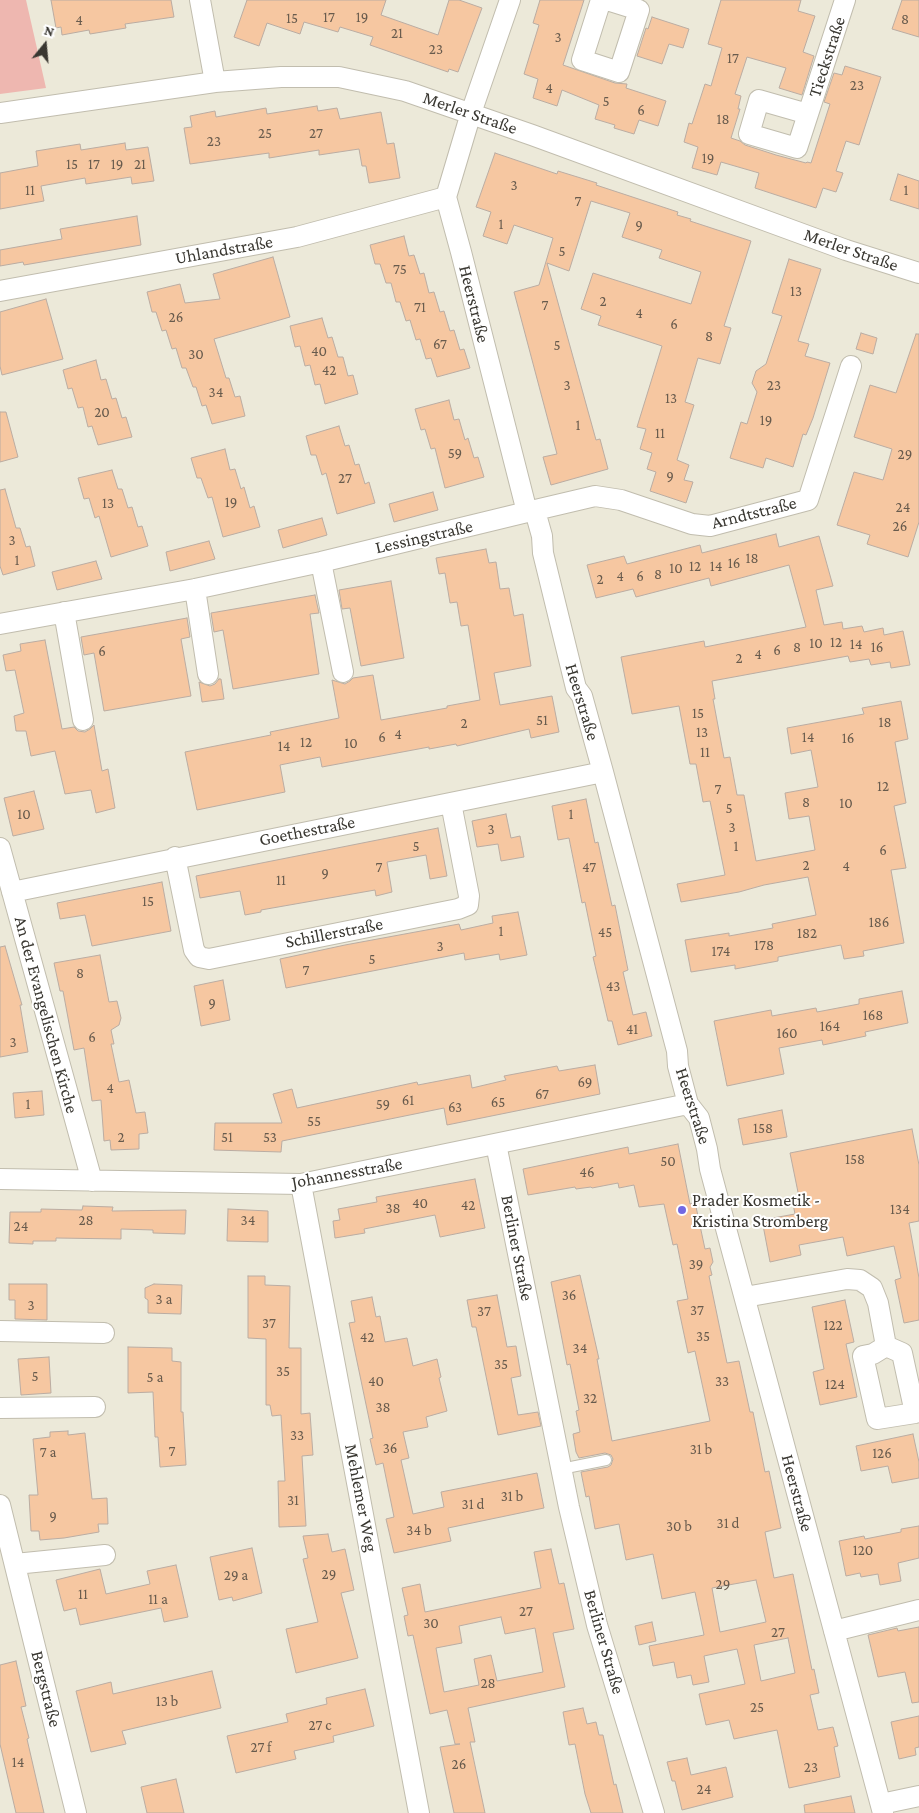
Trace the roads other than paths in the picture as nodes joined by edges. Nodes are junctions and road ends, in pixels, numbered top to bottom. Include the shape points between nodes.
1 (200, 0) edge
2 (510, 0) edge
3 (601, 0) edge
4 (607, 0) edge
5 (846, 0) edge
6 (215, 82) junction
7 (0, 113) edge
8 (471, 113) junction
9 (808, 114) dead end
10 (446, 197) junction
11 (919, 273) edge
12 (0, 291) edge
13 (851, 366) dead end
14 (531, 512) junction
15 (321, 562) junction
16 (195, 589) junction
17 (64, 612) junction
18 (0, 624) edge
19 (342, 672) dead end
20 (208, 674) dead end
21 (83, 720) dead end
22 (603, 772) junction
23 (451, 802) junction
24 (0, 848) edge
25 (175, 858) junction
26 (12, 892) junction
27 (688, 1104) junction
28 (496, 1144) junction
29 (0, 1179) edge
30 (92, 1181) junction
31 (301, 1184) junction
32 (745, 1297) junction
33 (0, 1331) edge
34 (104, 1333) dead end
35 (886, 1346) dead end
36 (95, 1407) dead end
37 (0, 1408) edge
38 (606, 1460) dead end
39 (561, 1470) junction
40 (0, 1505) edge
41 (106, 1555) dead end
42 (15, 1564) junction
43 (919, 1610) edge
44 (834, 1631) junction
45 (919, 1796) edge
46 (882, 1809) edge
47 (76, 1813) edge
48 (419, 1813) edge
49 (654, 1813) edge

1 - 6 street
2 - 8 street
3 - 4 street via 582,60 619,72 639,10
5 - 9 street, Tieckstraße
6 - 7 street, Merler Straße
6 - 8 street, Merler Straße via 339,77 404,91
8 - 10 street
8 - 11 street, Merler Straße via 846,250
10 - 12 street, Uhlandstraße via 297,237
10 - 14 street, Heerstraße
13 - 14 street, Arndtstraße via 808,500 710,526 692,524 622,500 595,496
14 - 15 street, Lessingstraße
14 - 22 street, Heerstraße via 542,536 543,553 576,688 582,696
15 - 16 street, Lessingstraße
15 - 19 street
16 - 17 street, Lessingstraße
16 - 20 street
17 - 18 street, Lessingstraße
17 - 21 street
22 - 23 street, Goethestraße
22 - 27 street, Heerstraße via 678,1051 678,1066
23 - 25 street, Goethestraße
23 - 25 street, Schillerstraße via 469,896 468,906 458,909 209,959 199,957 194,950
24 - 26 street, An der Evangelischen Kirche
25 - 26 street, Goethestraße
26 - 30 street, An der Evangelischen Kirche
27 - 28 street, Johannesstraße
27 - 32 street, Heerstraße via 699,1118
28 - 31 street, Johannesstraße
28 - 39 street, Berliner Straße
29 - 30 street, Johannesstraße
30 - 31 street, Johannesstraße
31 - 48 street, Mehlemer Weg
32 - 35 street via 847,1279 860,1280 872,1288 878,1303
32 - 44 street, Heerstraße
33 - 34 street
36 - 37 street
38 - 39 lane
39 - 49 street, Berliner Straße via 597,1626
40 - 42 street, Bergstraße
41 - 42 street
42 - 47 street, Bergstraße
43 - 44 street
44 - 46 street, Heerstraße
45 - 46 street, Heerstraße

